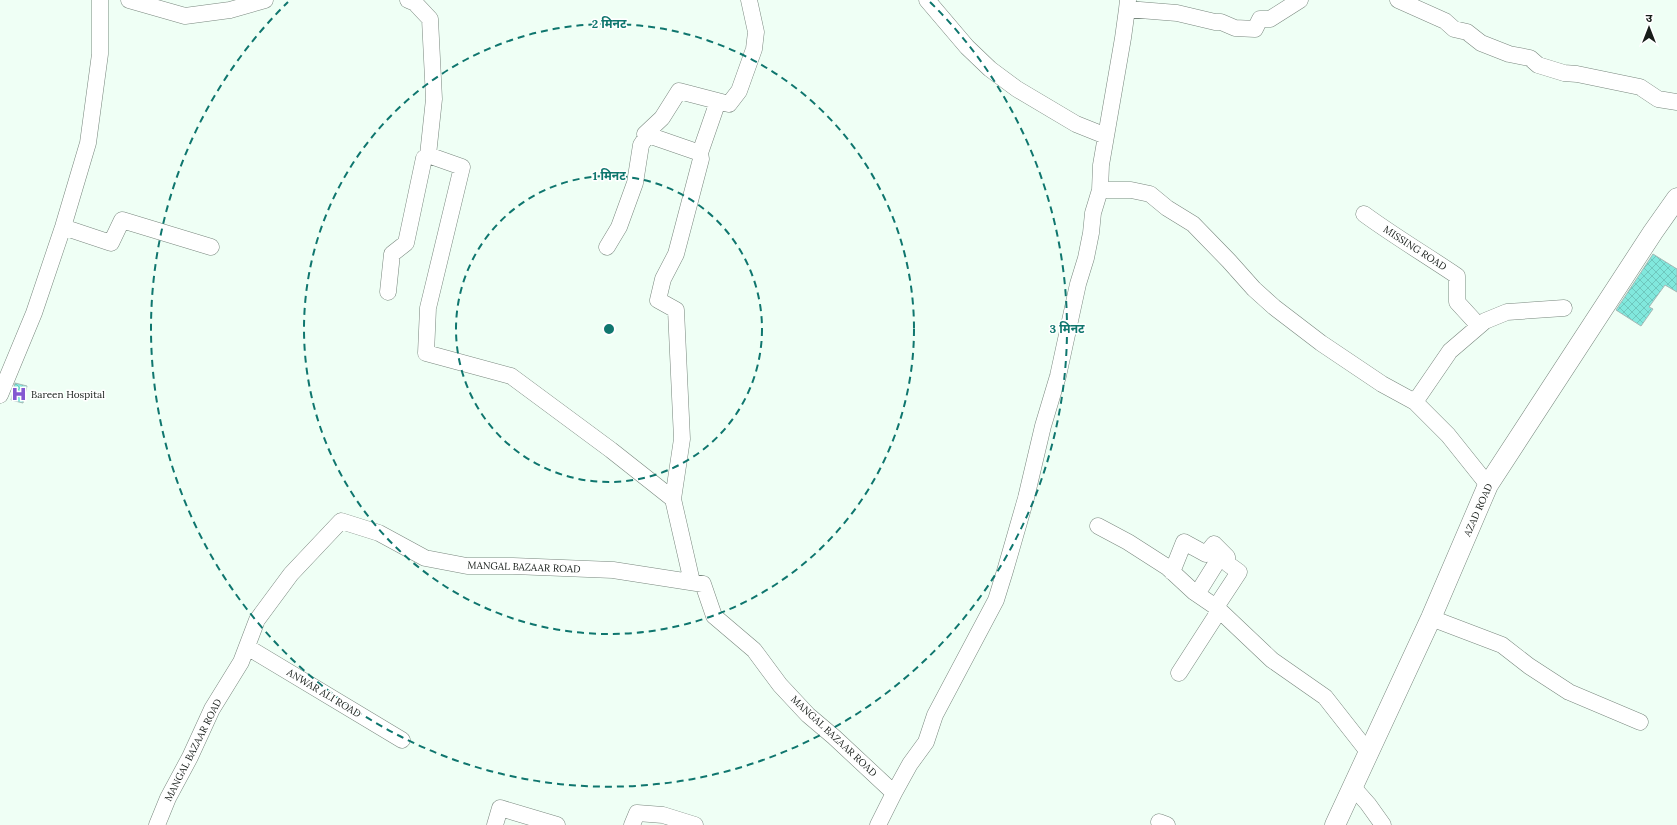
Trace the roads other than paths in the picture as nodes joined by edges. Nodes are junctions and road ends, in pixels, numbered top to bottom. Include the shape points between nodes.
1 (100, 0) edge
2 (129, 0) edge
3 (265, 0) edge
4 (408, 0) edge
5 (749, 0) edge
6 (927, 0) edge
7 (1300, 0) edge
8 (1398, 0) edge
9 (1128, 4) edge
10 (220, 6) edge
11 (718, 101) junction
12 (1677, 102) edge
13 (648, 134) junction
14 (1106, 136) junction
15 (700, 153) junction
16 (428, 155) junction
17 (1100, 190) junction
18 (1677, 198) edge
19 (1364, 214) dead end
20 (64, 227) junction
21 (211, 247) dead end
22 (607, 247) dead end
23 (388, 292) dead end
24 (1564, 308) dead end
25 (1478, 326) junction
26 (0, 395) edge
27 (1415, 402) junction
28 (1488, 485) junction
29 (673, 499) junction
30 (1098, 526) dead end
31 (1227, 557) junction
32 (1172, 572) junction
33 (692, 582) junction
34 (1197, 594) junction
35 (1218, 609) junction
36 (1431, 618) junction
37 (247, 647) junction
38 (1179, 673) dead end
39 (1640, 722) dead end
40 (402, 740) dead end
41 (1369, 753) junction
42 (1353, 787) junction
43 (894, 793) junction
44 (157, 825) edge
45 (495, 825) edge
46 (557, 825) edge
47 (632, 825) edge
48 (695, 825) edge
49 (878, 825) edge
50 (1335, 825) edge
51 (1383, 825) edge

1 - 20 street via 100,54 88,143
2 - 10 street via 185,16
3 - 10 street
4 - 16 street via 415,3 430,19 434,99
5 - 11 street via 756,32 754,49 739,91 729,104
6 - 14 street via 967,47 990,69 1017,89 1076,124
7 - 9 street via 1270,19 1260,19 1255,29 1235,28 1221,22
8 - 12 street via 1445,21 1454,29 1467,32 1481,43 1509,54 1530,58 1538,65 1564,73 1640,87 1658,99
9 - 14 street
11 - 13 street via 680,91 662,118 645,134
11 - 15 street
13 - 15 street
13 - 22 street via 641,145 635,183 622,220
14 - 17 street
15 - 29 street via 701,159 676,254 663,279 658,300 676,310 682,438
16 - 23 street via 424,158 406,243 392,254
16 - 29 street via 462,167 428,308 426,353 511,376
17 - 27 street via 1132,190 1150,194 1193,224 1274,307 1321,343 1382,384
17 - 43 street via 1058,376 996,600 935,715 926,742
18 - 28 main road, AZAD ROAD
19 - 25 street, MISSING ROAD via 1457,276 1457,302
20 - 21 street via 111,243 122,220
20 - 26 street via 34,313
24 - 25 street via 1507,312
25 - 27 street via 1450,351
27 - 28 street via 1448,435
28 - 36 main road, AZAD ROAD
29 - 33 street
30 - 32 street via 1128,542
31 - 32 street via 1214,544 1206,554 1184,542
31 - 34 street via 1217,562
31 - 35 street via 1228,564 1239,572
32 - 34 street
33 - 37 street, MANGAL BAZAAR ROAD via 613,570 467,566 425,558 379,533 341,520 291,574 258,620
33 - 43 street, MANGAL BAZAAR ROAD via 703,584 714,616 754,650 780,685 808,715
34 - 35 street
35 - 38 street
35 - 41 street via 1272,660 1325,697
36 - 39 street via 1502,645 1569,692
36 - 41 main road, AZAD ROAD
37 - 40 street, ANWAR ALI ROAD
37 - 44 street, MANGAL BAZAAR ROAD via 242,662 212,709
41 - 42 main road, AZAD ROAD
42 - 50 main road, AZAD ROAD
42 - 51 street
43 - 49 street
45 - 46 street via 500,808
47 - 48 street via 637,813 663,815

